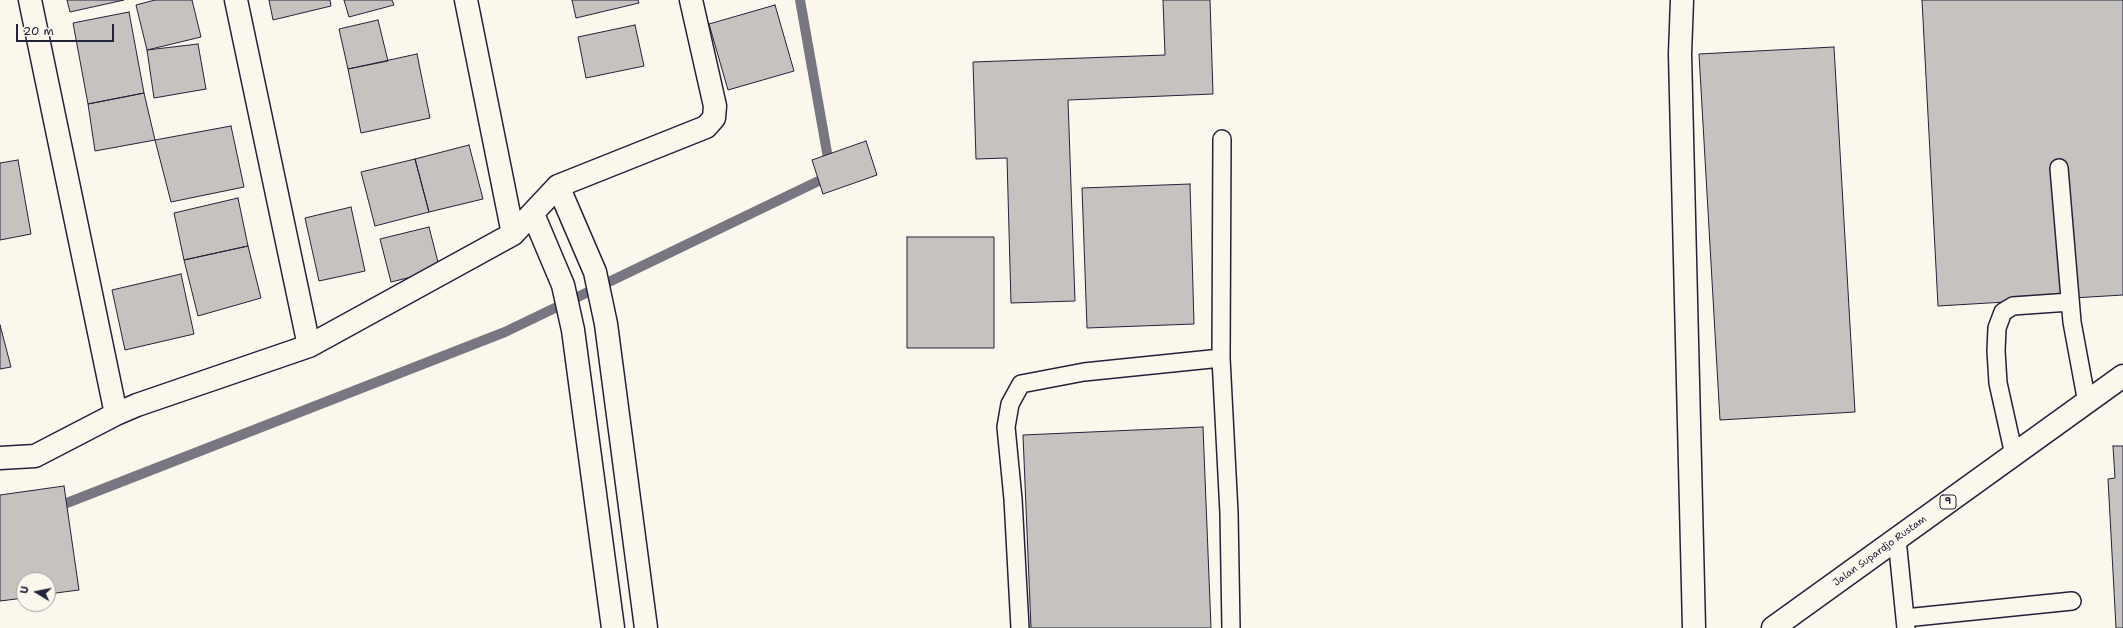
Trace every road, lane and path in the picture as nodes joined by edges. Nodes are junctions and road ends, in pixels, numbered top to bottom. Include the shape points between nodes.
1 (30, 0) edge
2 (236, 0) edge
3 (466, 0) edge
4 (691, 0) edge
5 (1682, 0) edge
6 (1222, 139) dead end
7 (2059, 168) dead end
8 (558, 186) junction
9 (533, 214) junction
10 (513, 234) junction
11 (2070, 302) junction
12 (309, 346) junction
13 (1221, 358) junction
14 (2123, 376) edge
15 (2086, 402) junction
16 (116, 414) junction
17 (2014, 455) junction
18 (0, 458) edge
19 (1896, 539) junction
20 (2072, 601) dead end
21 (1905, 623) edge
22 (613, 628) edge
23 (646, 628) edge
24 (1020, 628) edge
25 (1231, 628) edge
26 (1694, 628) edge
27 (1773, 628) edge

1 - 16 main road
2 - 12 main road
3 - 10 main road
4 - 8 main road via 715,106 714,118 699,131 678,137
5 - 26 main road via 1680,54
6 - 13 lane
7 - 11 lane
8 - 9 main road
8 - 23 main road via 595,272 606,324
9 - 10 main road
9 - 22 main road via 563,285 573,330
10 - 12 main road
11 - 15 lane
11 - 17 lane via 2013,306 2003,312 1997,328 1998,375
12 - 16 main road
13 - 24 lane via 1084,372 1021,384 1010,404 1006,427
13 - 25 lane via 1229,513
14 - 15 main road, Jalan Supardjo Rustam / 9
15 - 17 main road, Jalan Supardjo Rustam / 9
16 - 18 main road via 35,456
17 - 19 main road, Jalan Supardjo Rustam / 9
19 - 21 lane
19 - 27 main road, Jalan Supardjo Rustam / 9
20 - 21 lane

